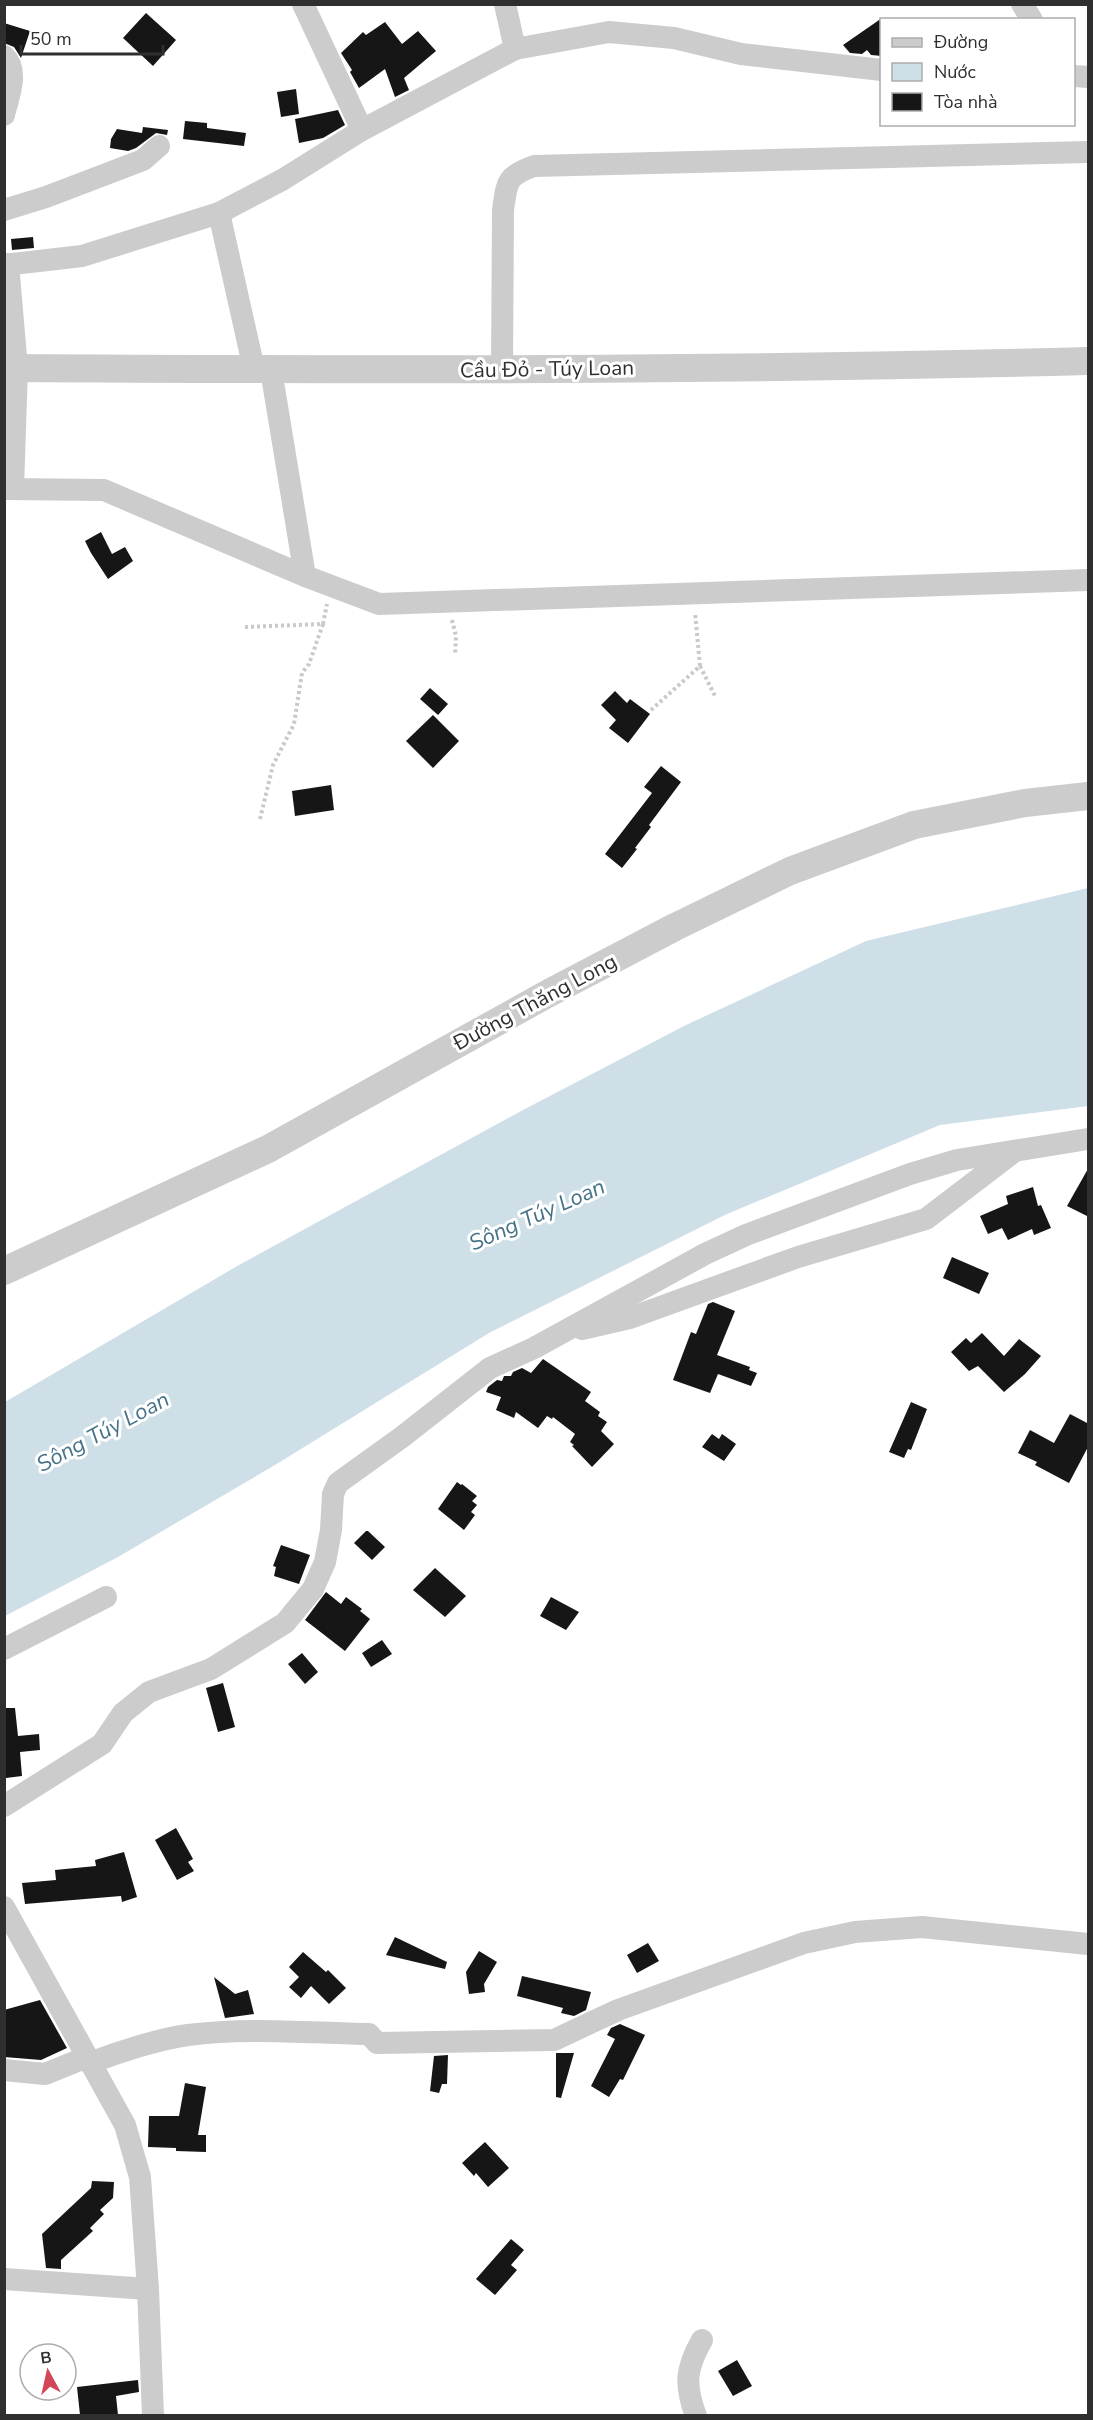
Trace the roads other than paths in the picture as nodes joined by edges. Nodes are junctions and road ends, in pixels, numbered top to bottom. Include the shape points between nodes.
1 (303, 4) edge
2 (505, 4) edge
3 (1022, 4) edge
4 (1031, 18) edge
5 (515, 49) junction
6 (4, 56) edge
7 (880, 70) edge
8 (4, 115) edge
9 (362, 130) junction
10 (159, 146) dead end
11 (1089, 153) edge
12 (4, 210) edge
13 (219, 213) junction
14 (6, 265) edge
15 (1089, 362) edge
16 (10, 368) edge
17 (263, 369) junction
18 (502, 370) junction
19 (9, 489) edge
20 (305, 576) junction
21 (1089, 580) edge
22 (1089, 796) edge
23 (1089, 1139) edge
24 (1019, 1149) junction
25 (4, 1271) edge
26 (563, 1332) junction
27 (106, 1597) dead end
28 (4, 1649) edge
29 (4, 1806) edge
30 (4, 1907) edge
31 (1089, 1944) edge
32 (88, 2060) junction
33 (4, 2070) edge
34 (4, 2279) edge
35 (148, 2289) junction
36 (702, 2340) dead end
37 (153, 2415) edge
38 (696, 2415) edge

1 - 9 street
2 - 5 street
3 - 4 street
5 - 7 street via 609,32 674,38 741,54
5 - 9 street
6 - 8 street via 11,62 13,76
9 - 13 street via 282,180
10 - 12 street via 143,160
11 - 18 street via 534,166 516,172 506,186 503,210
13 - 14 street via 82,256
13 - 17 street
14 - 16 street
15 - 18 street, Cầu Đỏ - Túy Loan
16 - 17 street, Cầu Đỏ - Túy Loan
16 - 19 street
17 - 18 street, Cầu Đỏ - Túy Loan
17 - 20 street
19 - 20 street via 104,490
20 - 21 street via 379,604
22 - 25 street, Đường Thăng Long via 1025,803 914,825 790,871 560,987 268,1149
23 - 24 street
24 - 26 street via 936,1165 773,1223 705,1254
24 - 26 street via 926,1219 798,1257 630,1318
26 - 29 street via 479,1375 338,1483 333,1494 325,1562 313,1589 285,1623 211,1669 149,1692 123,1713 102,1744
27 - 28 street
30 - 32 street
31 - 32 street via 922,1927 855,1932 804,1944 618,2010 554,2040 377,2043 369,2034 258,2031 187,2036
32 - 33 street via 45,2074
32 - 35 street via 125,2125 140,2177
34 - 35 street
35 - 37 street
36 - 38 street via 687,2377

